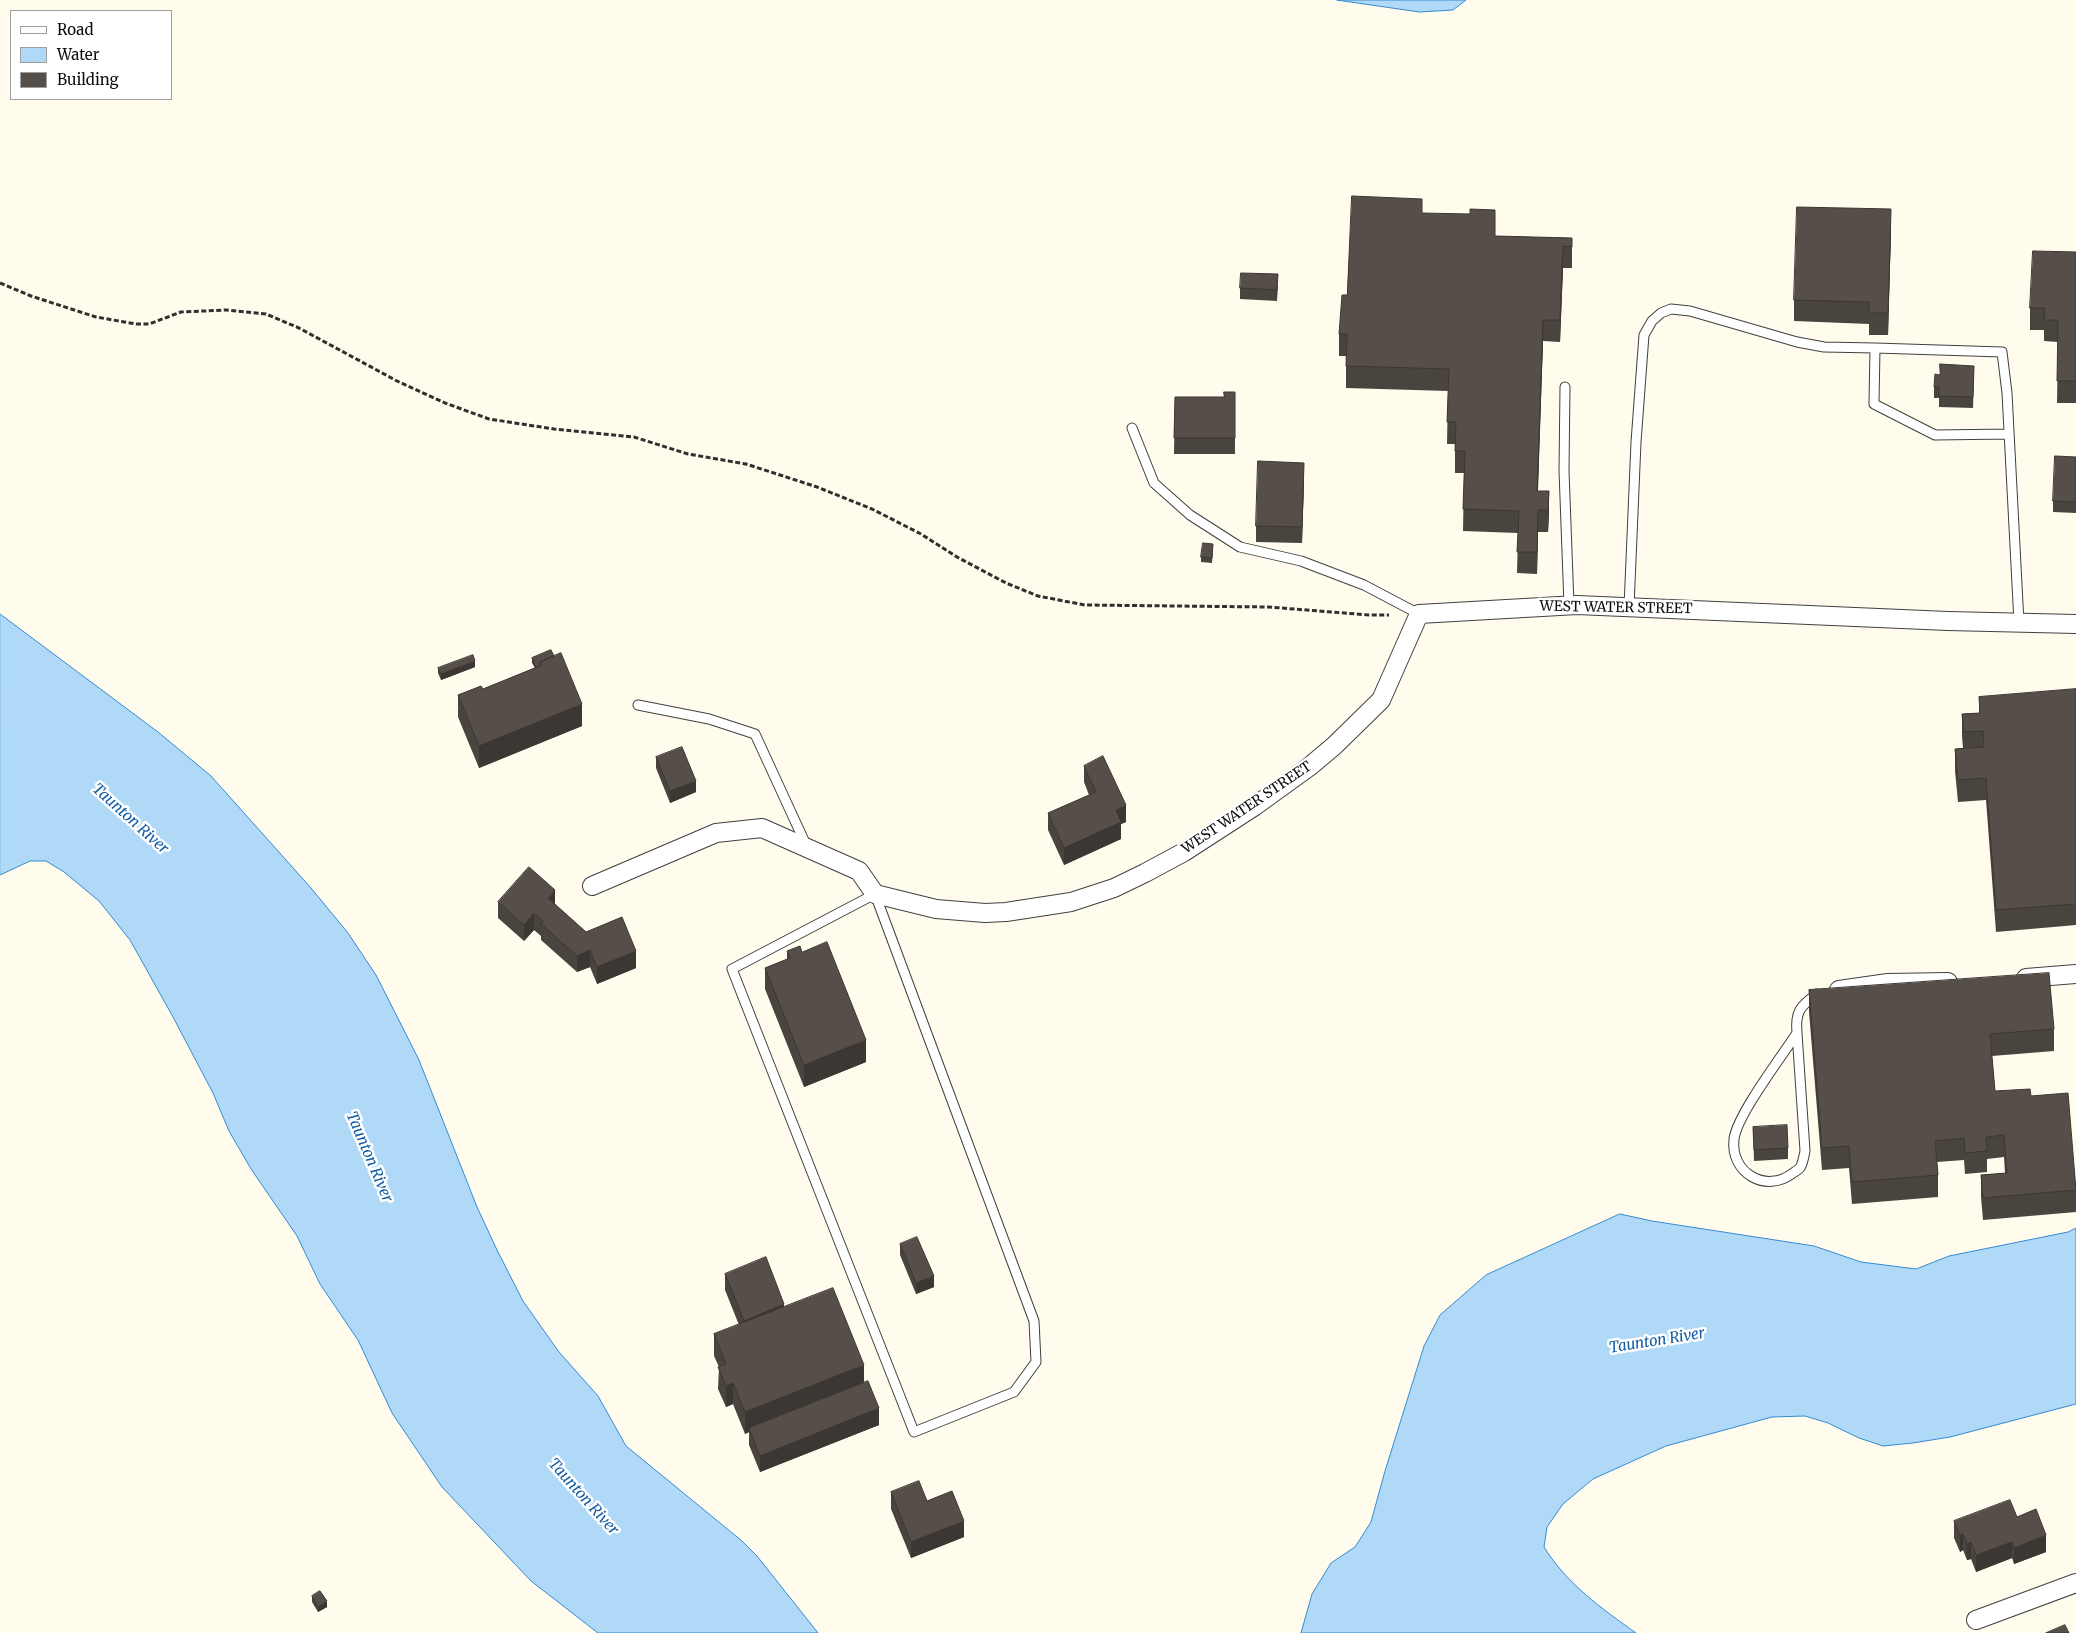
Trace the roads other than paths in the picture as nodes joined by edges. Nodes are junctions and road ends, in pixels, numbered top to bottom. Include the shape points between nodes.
1 (1875, 348) junction
2 (1565, 387) dead end
3 (1132, 428) dead end
4 (2009, 434) junction
5 (1569, 605) junction
6 (1628, 607) junction
7 (1419, 614) junction
8 (2019, 623) junction
9 (2076, 624) edge
10 (638, 705) dead end
11 (808, 847) junction
12 (592, 886) dead end
13 (874, 894) junction
14 (2076, 974) edge
15 (2011, 980) edge
16 (1967, 982) edge
17 (1816, 994) joint
18 (1797, 1034) junction
19 (2076, 1583) edge
20 (1976, 1620) dead end

1 - 4 lane via 1874,404 1935,435
1 - 4 lane via 2002,352
1 - 6 lane via 1824,347 1798,342 1690,311 1672,309 1652,321 1644,335
2 - 5 lane via 1564,471
3 - 7 lane via 1154,483 1190,515 1240,547 1301,561 1337,574
4 - 8 lane
5 - 6 street, WEST WATER STREET
5 - 7 street, WEST WATER STREET
6 - 8 street, WEST WATER STREET
7 - 13 street, WEST WATER STREET via 1381,700 1334,746 1249,810 1138,877 1071,902 1006,912 936,909
8 - 9 street, WEST WATER STREET
10 - 11 lane via 709,719 755,734
11 - 12 street via 762,828 716,833
11 - 13 street via 860,871
13 - 13 lane via 1034,1322 1036,1362 1014,1392 914,1432 732,969
14 - 15 street
16 - 17 street via 1888,983
17 - 18 lane via 1802,1005 1796,1020
18 - 18 lane via 1805,1151 1801,1167 1786,1178 1768,1182 1748,1176 1736,1161 1734,1139 1742,1117
19 - 20 street

